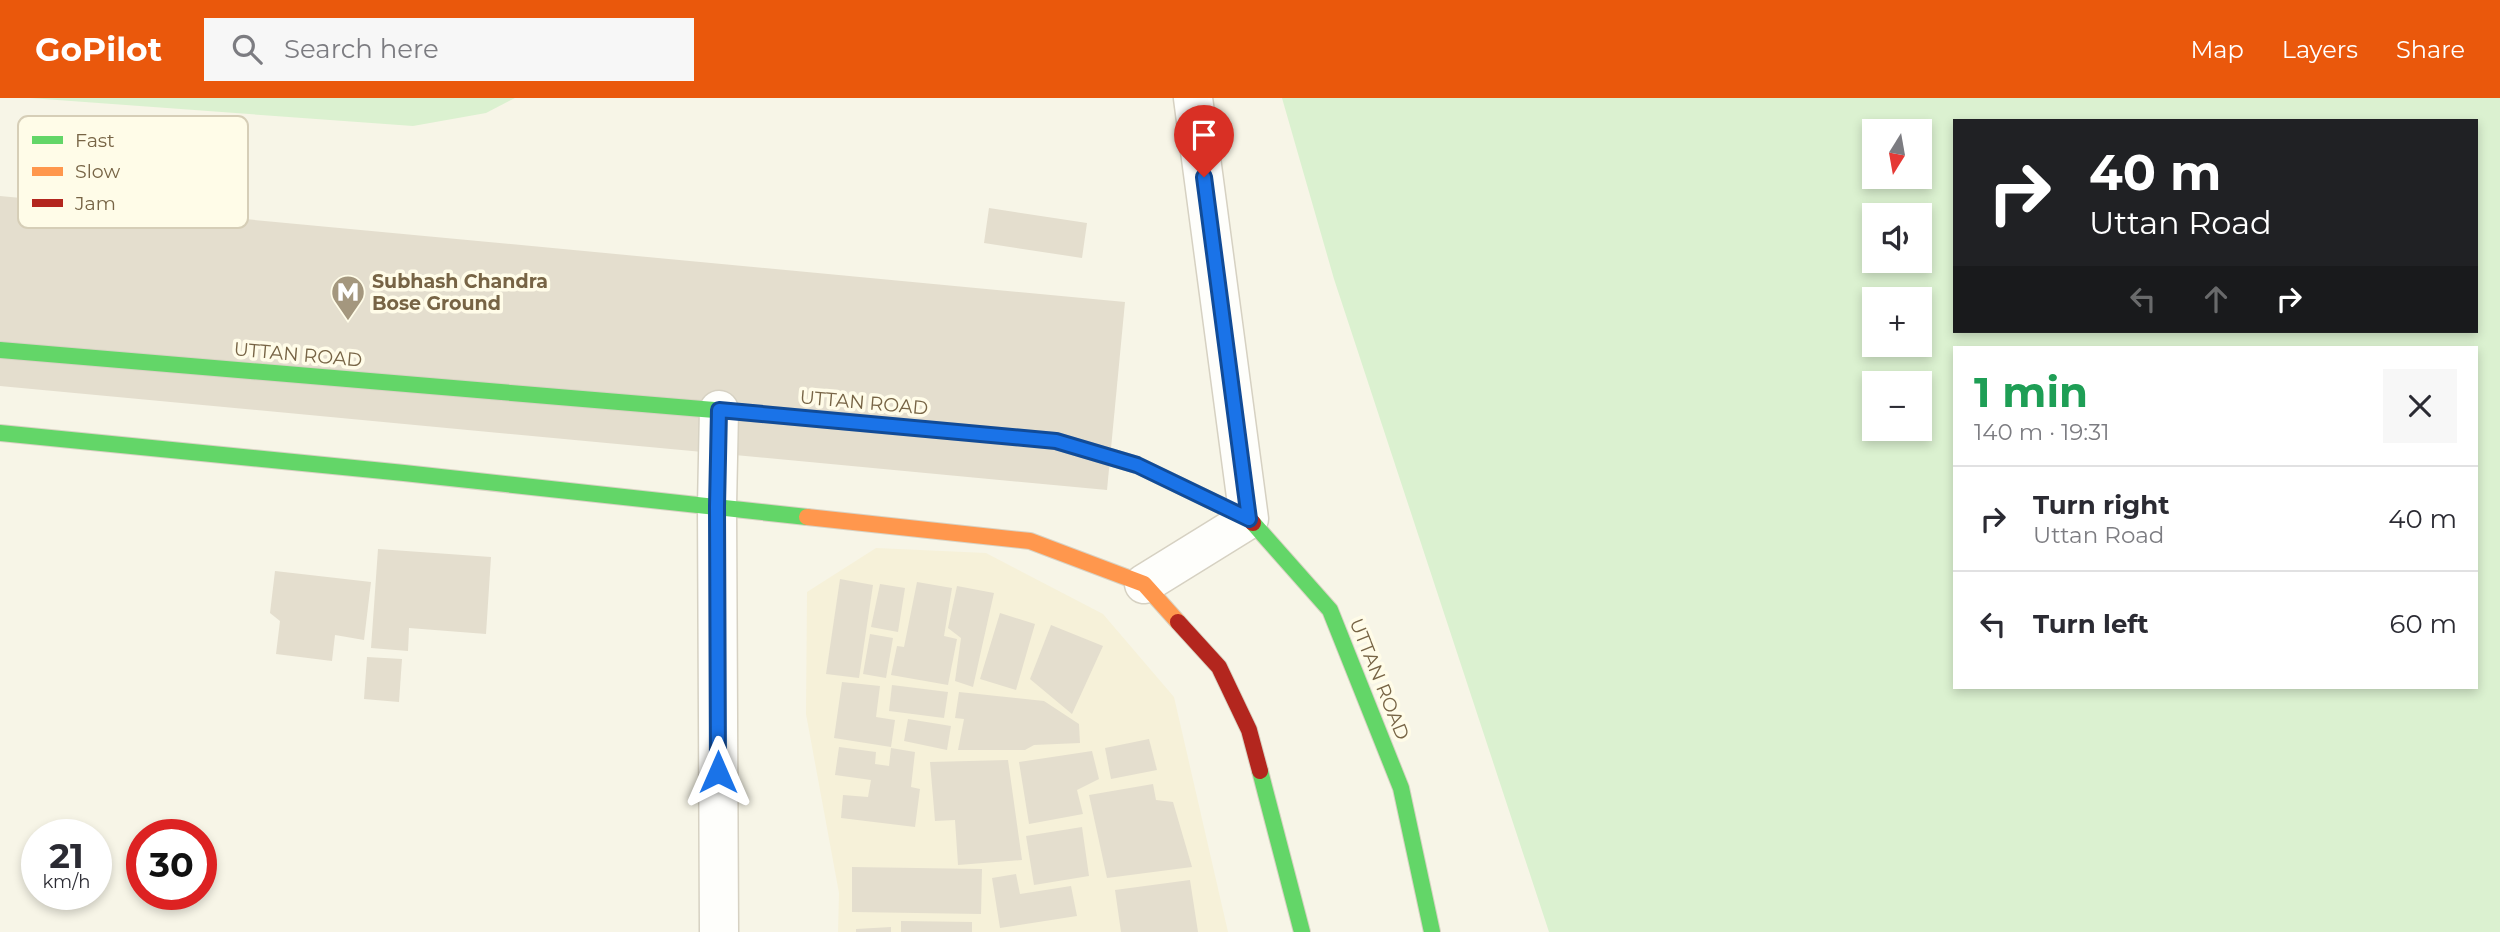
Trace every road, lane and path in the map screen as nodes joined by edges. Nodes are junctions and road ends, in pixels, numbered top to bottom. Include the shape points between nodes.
1 (1193, 98) edge
2 (0, 350) edge
3 (719, 410) junction
4 (2, 438) edge
5 (717, 506) junction
6 (1249, 519) junction
7 (1144, 584) junction
8 (719, 932) edge
9 (1302, 932) edge
10 (1432, 932) edge

1 - 6 street
2 - 3 main road, UTTAN ROAD
3 - 5 street
3 - 6 main road, UTTAN ROAD via 1056,441 1137,465
4 - 5 main road
5 - 7 main road via 1030,541
5 - 8 street
6 - 7 street
6 - 10 main road, UTTAN ROAD via 1330,610 1401,789
7 - 9 main road via 1219,667 1250,730

